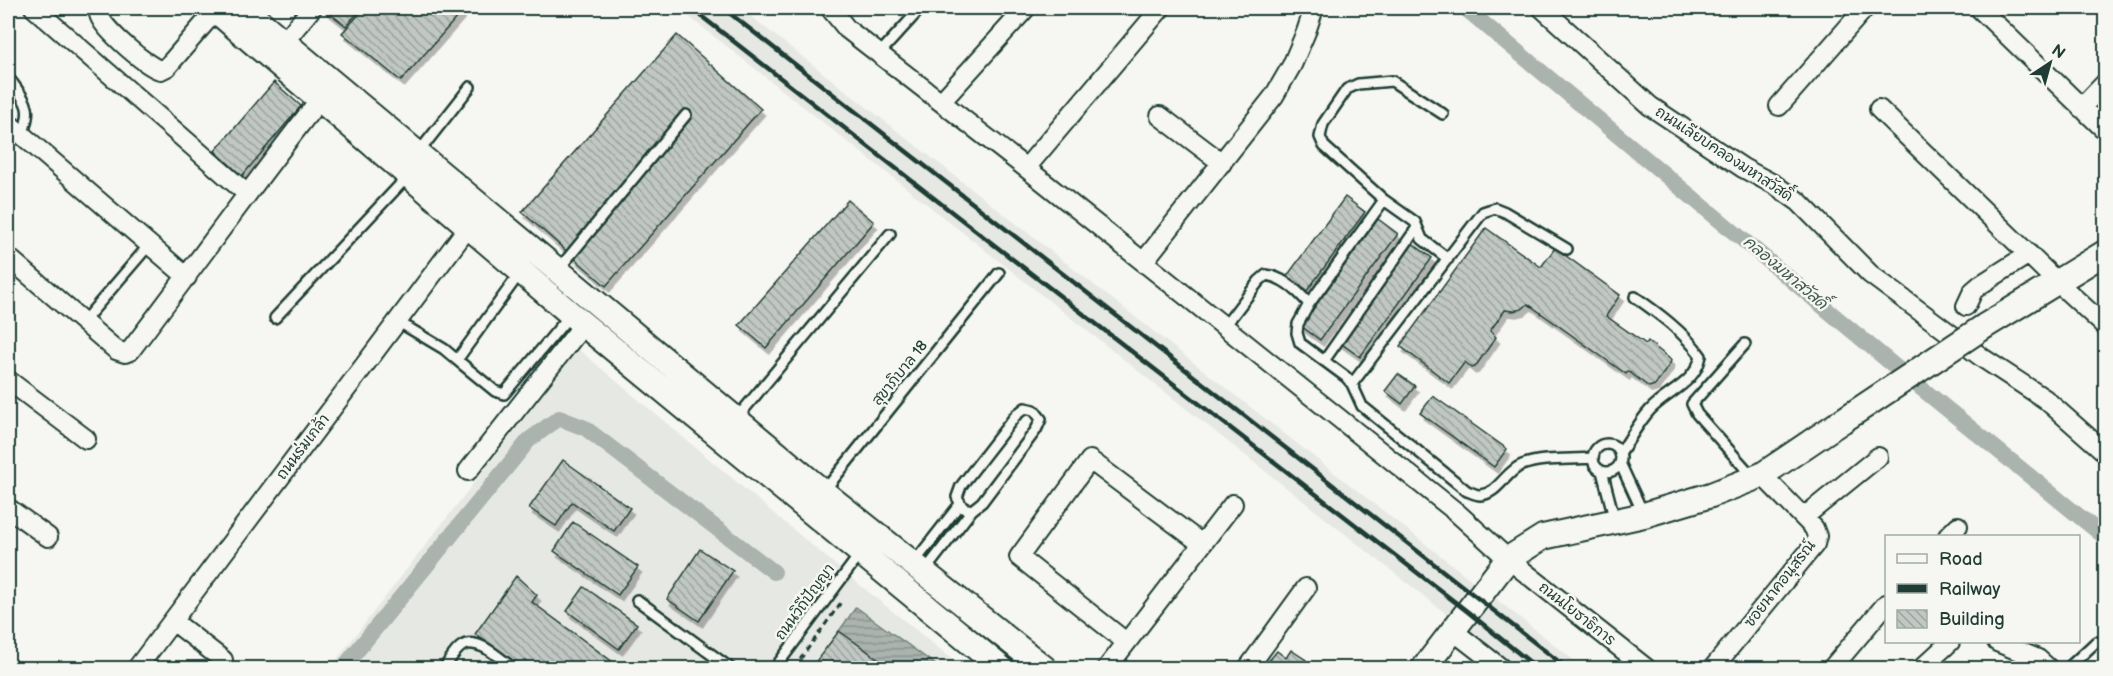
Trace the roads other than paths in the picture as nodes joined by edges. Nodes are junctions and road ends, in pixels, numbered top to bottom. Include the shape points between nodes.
1 (34, 8) edge
2 (98, 8) edge
3 (243, 8) edge
4 (312, 8) edge
5 (830, 8) edge
6 (921, 8) edge
7 (1026, 8) edge
8 (1161, 8) edge
9 (1314, 8) edge
10 (1542, 8) edge
11 (1865, 8) edge
12 (1979, 8) edge
13 (215, 9) edge
14 (284, 42) junction
15 (879, 54) junction
16 (11, 81) dead end
17 (2106, 82) edge
18 (470, 87) dead end
19 (326, 91) junction
20 (940, 102) junction
21 (1779, 106) dead end
22 (2081, 108) junction
23 (1879, 109) dead end
24 (1443, 114) dead end
25 (686, 116) dead end
26 (1160, 117) dead end
27 (8, 123) edge
28 (2106, 131) edge
29 (22, 135) junction
30 (1222, 163) junction
31 (413, 164) junction
32 (1026, 168) junction
33 (246, 193) junction
34 (1384, 200) junction
35 (468, 226) junction
36 (1416, 229) junction
37 (890, 234) dead end
38 (149, 244) junction
39 (1567, 249) dead end
40 (2106, 252) edge
41 (2029, 254) junction
42 (8, 257) edge
43 (1448, 259) junction
44 (1145, 264) junction
45 (558, 270) junction
46 (521, 271) junction
47 (999, 273) dead end
48 (186, 277) junction
49 (2056, 281) junction
50 (1635, 297) dead end
51 (1309, 304) junction
52 (1966, 306) dead end
53 (275, 318) dead end
54 (577, 319) junction
55 (397, 321) junction
56 (83, 322) junction
57 (1224, 327) junction
58 (2106, 327) edge
59 (1745, 344) dead end
60 (457, 360) junction
61 (1324, 361) junction
62 (8, 380) edge
63 (1352, 384) junction
64 (736, 420) junction
65 (86, 439) dead end
66 (1620, 453) junction
67 (2106, 453) edge
68 (1878, 457) dead end
69 (1593, 458) junction
70 (1620, 463) junction
71 (468, 471) dead end
72 (1602, 471) junction
73 (1758, 476) junction
74 (823, 492) junction
75 (960, 504) junction
76 (1233, 504) dead end
77 (8, 507) edge
78 (972, 510) junction
79 (1644, 515) junction
80 (1804, 517) junction
81 (1615, 521) junction
82 (48, 537) dead end
83 (1202, 544) junction
84 (860, 554) junction
85 (1508, 559) junction
86 (918, 568) junction
87 (1306, 588) dead end
88 (637, 600) dead end
89 (1885, 606) edge
90 (173, 621) junction
91 (1452, 630) junction
92 (1126, 642) junction
93 (2096, 642) dead end
94 (1949, 643) edge
95 (1999, 643) edge
96 (223, 660) dead end
97 (1431, 663) edge
98 (999, 668) edge
99 (137, 669) edge
100 (444, 669) edge
101 (513, 669) edge
102 (730, 669) edge
103 (775, 669) edge
104 (1044, 669) edge
105 (1107, 669) edge
106 (1248, 669) edge
107 (1501, 669) edge
108 (1646, 669) edge
109 (1713, 669) edge
110 (1832, 669) edge
111 (1922, 669) edge
112 (2048, 669) edge
113 (2068, 669) edge

1 - 33 street
2 - 13 street via 108,29 161,70 167,68
3 - 14 main road
4 - 14 street
5 - 15 street, ถนนโยธาธิการ via 847,29
6 - 15 lane
7 - 20 street
8 - 32 street
9 - 30 street via 1292,65 1274,96
10 - 67 street, ถนนเลียบคลองมหาสวัสดิ์ via 1650,106 1799,202 1870,274 2045,399
11 - 21 street
12 - 22 street
13 - 19 main road
14 - 19 main road
15 - 20 street, ถนนโยธาธิการ
16 - 29 lane via 29,112
17 - 22 street
18 - 31 lane
19 - 31 main road
19 - 33 street
20 - 32 street, ถนนโยธาธิการ
22 - 28 street
23 - 41 street
24 - 34 lane via 1392,81 1347,89 1323,124 1320,136 1324,146
25 - 45 lane
26 - 30 street
27 - 29 street
29 - 38 street
30 - 44 street
31 - 35 main road
31 - 45 main road
31 - 53 lane
32 - 44 street, ถนนโยธาธิการ
33 - 48 street
34 - 36 lane via 1415,222
34 - 51 lane
35 - 46 main road
35 - 55 street, ถนนร่มเกล้า
36 - 43 lane via 1422,239
36 - 61 lane
37 - 64 lane
38 - 48 street
38 - 56 lane
39 - 43 lane via 1494,208 1484,212
40 - 49 main road
41 - 49 street
41 - 52 street via 1980,285
42 - 56 street
43 - 63 lane
44 - 57 street, ถนนโยธาธิการ
45 - 64 main road
46 - 54 main road
46 - 60 lane
47 - 74 lane, สุขาภิบาล 18
48 - 56 street via 130,351 116,350
49 - 58 street
49 - 73 main road, bridge
50 - 66 lane via 1694,345 1701,356 1689,380 1651,409
51 - 57 lane via 1277,276 1266,275
51 - 61 lane via 1297,333 1300,343
54 - 60 lane via 504,394
54 - 71 street
54 - 84 main road
55 - 60 lane
55 - 90 street, ถนนร่มเกล้า
57 - 85 street, ถนนโยธาธิการ via 1455,511
59 - 73 lane via 1692,404 1696,414
61 - 63 lane
62 - 65 street
63 - 69 lane via 1362,406 1467,491 1480,495 1493,490 1519,466 1538,460
64 - 74 main road
66 - 69 lane via 1613,445 1602,445
66 - 70 lane
68 - 80 street
69 - 72 lane
70 - 72 lane via 1613,471
70 - 79 lane
72 - 81 lane
73 - 79 main road
73 - 80 street, ซอยนาคอนุสรณ์
74 - 86 main road
75 - 78 lane
75 - 78 lane via 957,496 961,486 1016,415 1024,408 1034,410 1041,419 1036,430
75 - 86 lane
76 - 83 street
77 - 82 street
78 - 86 lane
79 - 81 main road
80 - 109 street, ซอยนาคอนุสรณ์ via 1814,528 1815,544
81 - 85 main road via 1543,537
83 - 92 street
83 - 92 street via 1090,460 1019,557
84 - 98 main road
84 - 103 lane, ถนนวิถีปัญญา
85 - 91 main road
85 - 108 street, ถนนโยธาธิการ
86 - 104 main road
87 - 106 street
88 - 102 lane
89 - 110 street
90 - 96 street
90 - 99 street, ถนนร่มเกล้า
91 - 97 main road
91 - 107 street
92 - 105 street
93 - 113 lane
94 - 111 street
95 - 112 street via 2038,659
100 - 101 lane via 462,646 471,643 482,646

